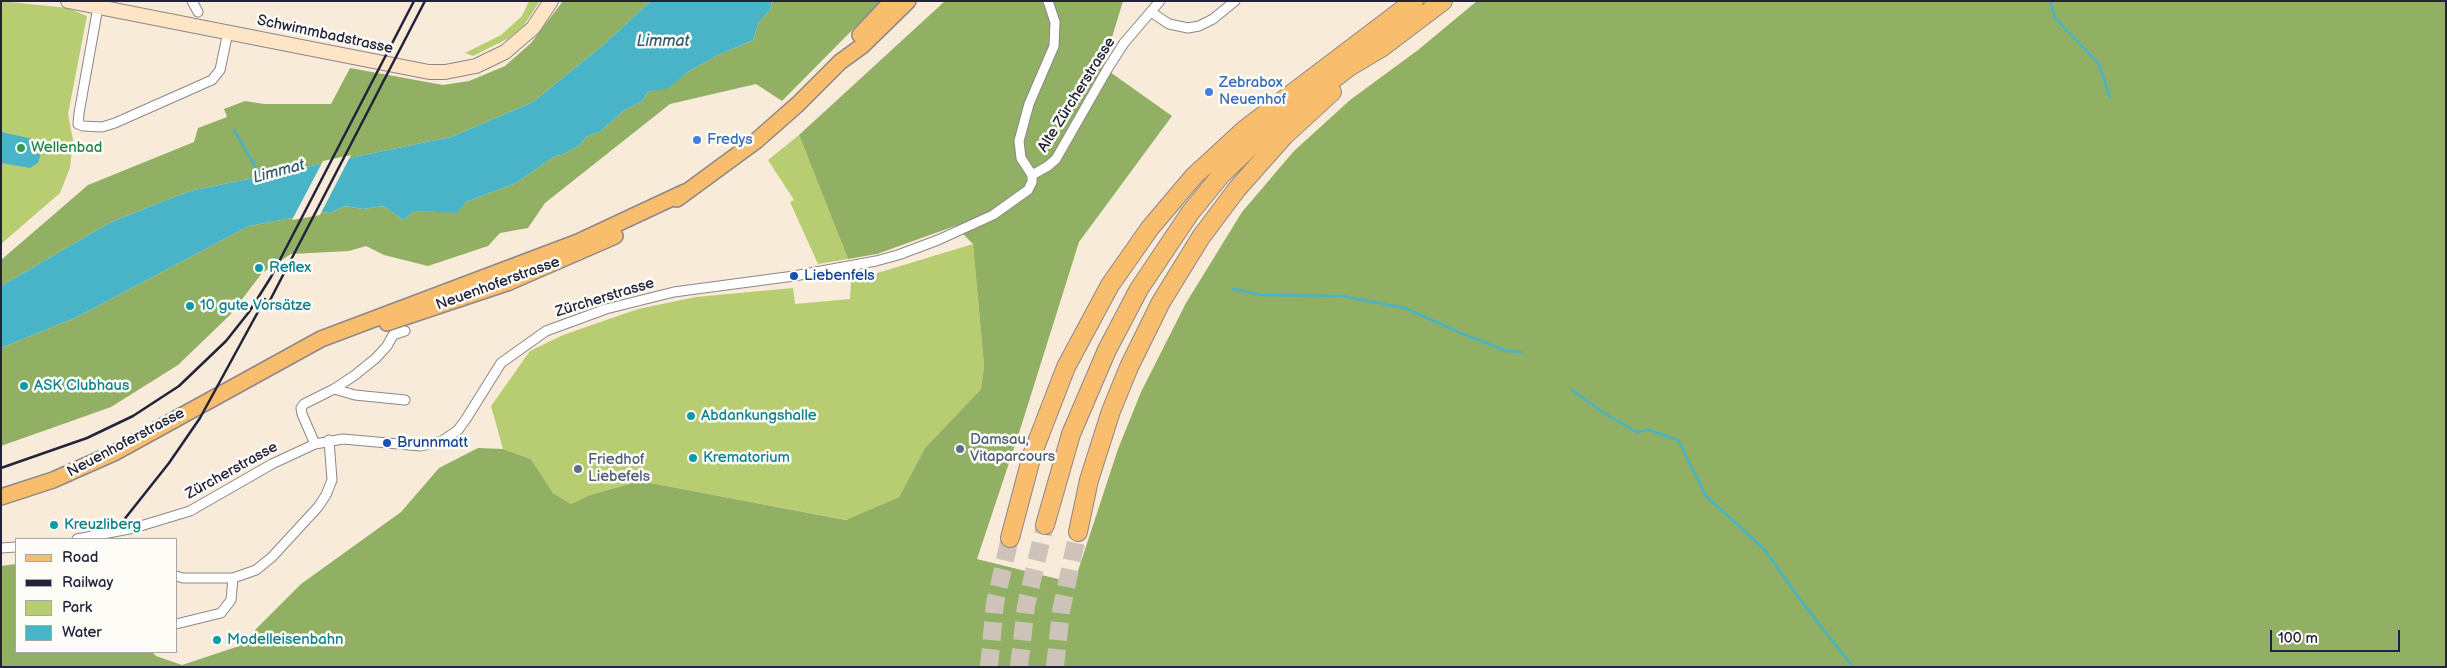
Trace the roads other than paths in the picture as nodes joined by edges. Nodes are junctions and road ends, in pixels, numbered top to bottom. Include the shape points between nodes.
1 (68, 1) edge
2 (192, 1) edge
3 (551, 1) edge
4 (892, 1) edge
5 (908, 1) edge
6 (1048, 1) edge
7 (1160, 1) edge
8 (1235, 1) edge
9 (1414, 1) edge
10 (1443, 1) edge
11 (98, 7) junction
12 (198, 12) dead end
13 (1151, 12) junction
14 (228, 32) junction
15 (1381, 48) junction
16 (840, 62) junction
17 (1032, 175) junction
18 (406, 331) dead end
19 (334, 389) junction
20 (405, 400) dead end
21 (329, 440) junction
22 (315, 444) junction
23 (1, 497) edge
24 (1044, 525) tunnel mouth
25 (1078, 532) tunnel mouth
26 (87, 538) edge
27 (1010, 538) tunnel mouth
28 (15, 547) edge
29 (1, 548) edge
30 (178, 577) edge
31 (233, 578) junction
32 (178, 624) edge

1 - 11 main road, Schwimmbadstrasse
2 - 12 street
3 - 14 main road, Schwimmbadstrasse via 533,28 505,52 476,66 445,72 410,69
4 - 16 main road, Neuenhoferstrasse via 854,40
5 - 16 main road, Neuenhoferstrasse via 862,46
6 - 17 street via 1055,22 1054,46 1029,104 1019,141 1021,158
7 - 13 street, Alte Zürcherstrasse
8 - 13 street via 1213,19 1188,28 1169,24
9 - 27 highway via 1238,135 1194,176 1150,228 1110,285 1066,367 1032,455
10 - 15 highway
11 - 14 main road, Schwimmbadstrasse
11 - 14 street via 78,124 83,126 102,127 115,123 212,80 220,70
13 - 17 street, Alte Zürcherstrasse via 1108,68 1056,159
15 - 24 highway via 1348,67 1255,141 1221,176 1176,232 1139,289 1097,371 1066,449
15 - 25 highway via 1268,153 1231,196 1188,257 1150,323 1120,389 1096,457
16 - 23 main road, Neuenhoferstrasse via 756,141 666,208 628,230 543,269 300,352 107,456 54,480
17 - 21 street, Zürcherstrasse via 1028,190 993,215 946,237 898,254 794,276 674,292 606,309 546,331 501,363 458,430 442,441 420,446
18 - 19 street via 393,335 376,358
19 - 20 street via 356,395
19 - 22 street via 301,408
21 - 22 street, Zürcherstrasse
21 - 31 street via 332,480 318,507 272,557 256,570
22 - 26 street, Zürcherstrasse via 272,464 190,511
28 - 29 street
30 - 31 street
31 - 32 street via 231,600 221,613

